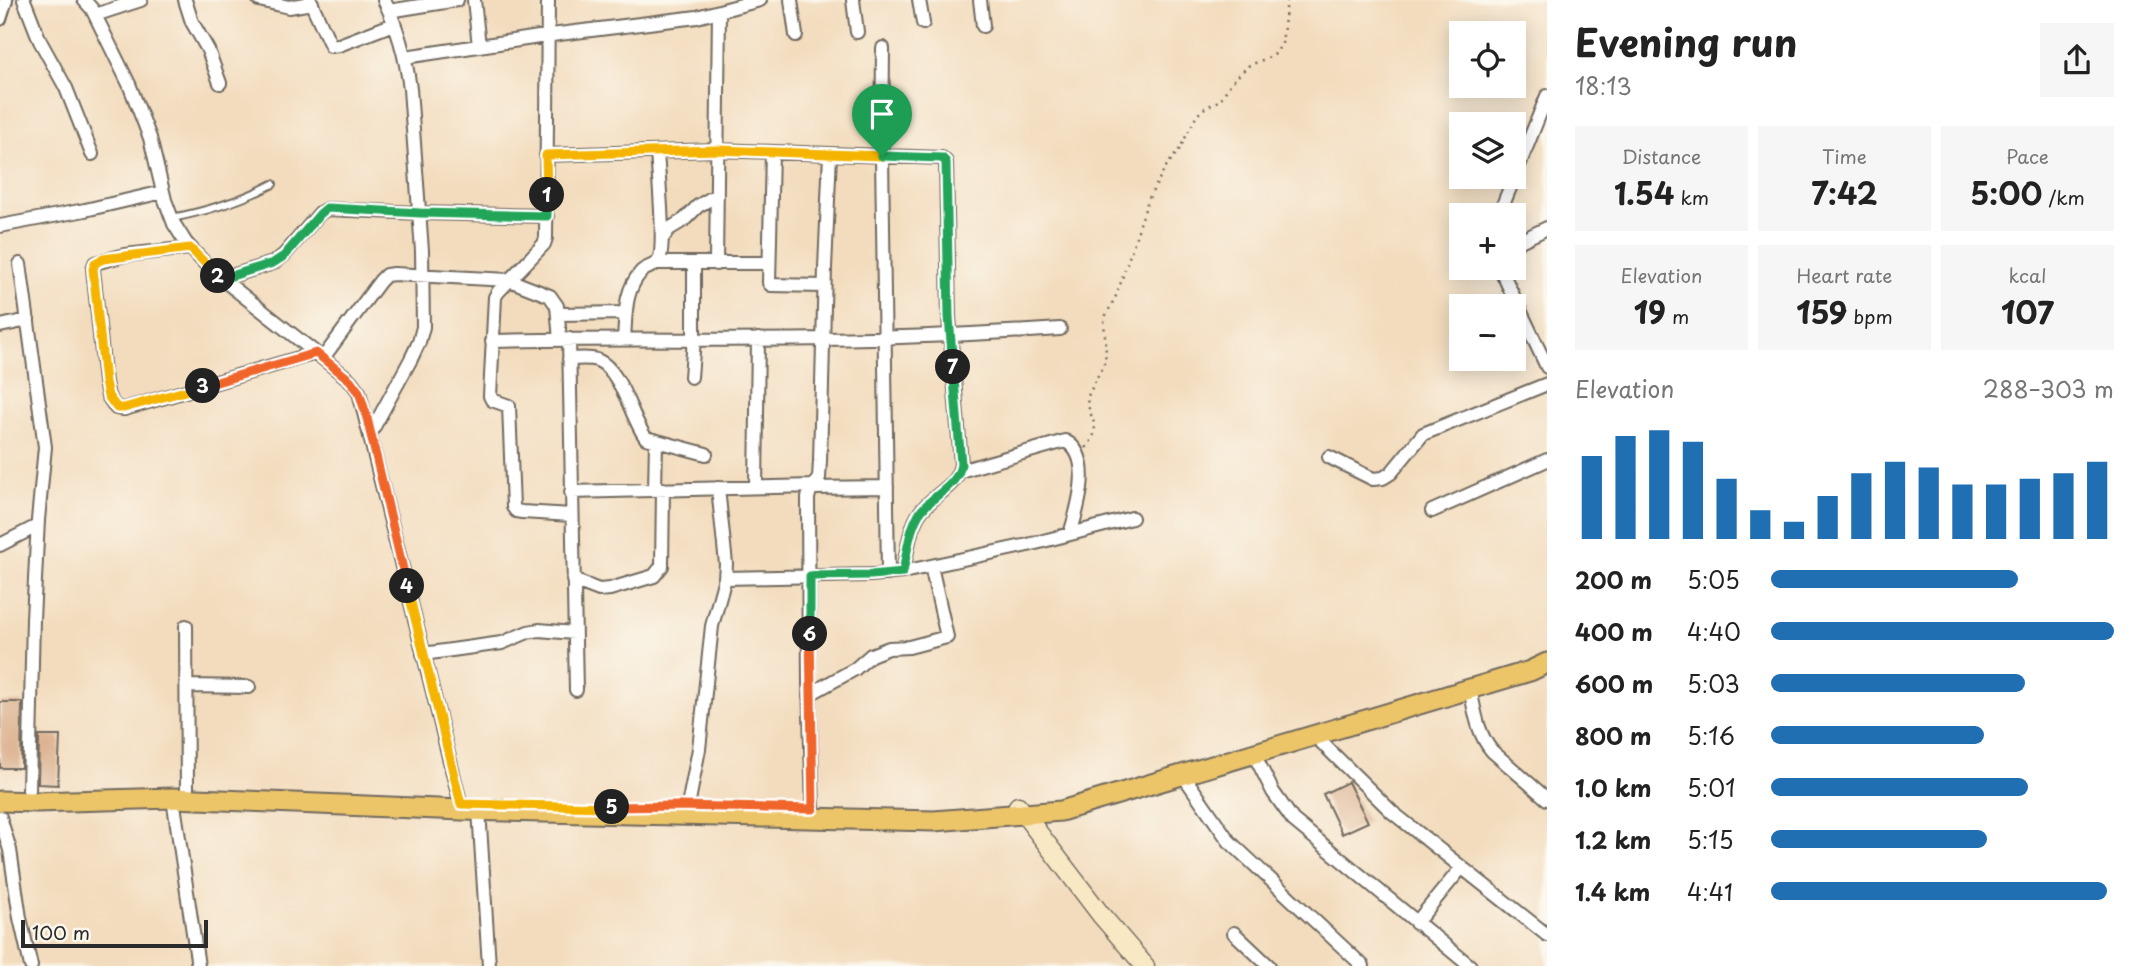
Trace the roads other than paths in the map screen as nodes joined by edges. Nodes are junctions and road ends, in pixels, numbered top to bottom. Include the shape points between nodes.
1 (6, 0) edge
2 (24, 0) edge
3 (85, 0) edge
4 (141, 0) edge
5 (185, 0) edge
6 (259, 0) edge
7 (456, 0) edge
8 (474, 0) edge
9 (548, 0) edge
10 (761, 0) edge
11 (791, 0) edge
12 (853, 0) edge
13 (919, 0) edge
14 (979, 0) edge
15 (311, 2) edge
16 (733, 3) edge
17 (387, 5) edge
18 (719, 11) junction
19 (95, 15) junction
20 (0, 19) edge
21 (923, 23) dead end
22 (394, 24) junction
23 (983, 26) dead end
24 (857, 32) dead end
25 (796, 35) dead end
26 (547, 36) junction
27 (479, 46) junction
28 (883, 48) dead end
29 (405, 57) junction
30 (220, 83) dead end
31 (1547, 96) edge
32 (717, 150) junction
33 (657, 152) junction
34 (772, 152) junction
35 (92, 154) dead end
36 (830, 154) junction
37 (546, 155) junction
38 (882, 156) junction
39 (273, 184) dead end
40 (163, 192) junction
41 (717, 195) junction
42 (1504, 203) edge
43 (420, 213) junction
44 (547, 216) junction
45 (172, 218) junction
46 (0, 226) edge
47 (1547, 228) edge
48 (1547, 235) edge
49 (1528, 237) joint
50 (662, 239) junction
51 (190, 248) junction
52 (657, 263) junction
53 (768, 263) junction
54 (20, 264) dead end
55 (694, 264) junction
56 (716, 264) junction
57 (423, 275) junction
58 (222, 279) junction
59 (509, 280) junction
60 (1506, 280) edge
61 (824, 286) junction
62 (626, 313) junction
63 (558, 314) junction
64 (29, 320) junction
65 (0, 326) edge
66 (1060, 329) dead end
67 (951, 336) junction
68 (624, 338) junction
69 (885, 338) junction
70 (564, 339) junction
71 (694, 339) junction
72 (758, 339) junction
73 (823, 339) junction
74 (492, 341) junction
75 (320, 356) junction
76 (569, 359) junction
77 (1547, 367) edge
78 (691, 377) dead end
79 (1547, 384) edge
80 (370, 433) junction
81 (656, 441) junction
82 (706, 454) dead end
83 (1329, 457) dead end
84 (1547, 460) edge
85 (960, 471) junction
86 (756, 487) junction
87 (813, 487) junction
88 (887, 487) junction
89 (718, 488) junction
90 (659, 489) junction
91 (571, 492) junction
92 (1432, 511) dead end
93 (572, 515) junction
94 (1132, 518) dead end
95 (37, 526) junction
96 (1070, 534) junction
97 (0, 545) edge
98 (931, 566) junction
99 (903, 572) junction
100 (888, 574) junction
101 (810, 576) junction
102 (725, 578) junction
103 (573, 580) junction
104 (186, 626) dead end
105 (574, 634) junction
106 (423, 654) junction
107 (1547, 654) edge
108 (1547, 663) edge
109 (187, 686) junction
110 (249, 687) dead end
111 (1470, 689) junction
112 (576, 690) dead end
113 (810, 694) junction
114 (1315, 736) junction
115 (1254, 754) junction
116 (1183, 775) junction
117 (0, 789) edge
118 (29, 790) junction
119 (180, 795) junction
120 (1547, 799) edge
121 (0, 801) edge
122 (688, 806) junction
123 (467, 808) junction
124 (813, 809) junction
125 (1021, 810) junction
126 (0, 817) edge
127 (1462, 867) junction
128 (1416, 923) junction
129 (1234, 933) dead end
130 (1547, 935) edge
131 (31, 966) edge
132 (198, 966) edge
133 (489, 966) edge
134 (1145, 966) edge
135 (1269, 966) edge
136 (1362, 966) edge
137 (1470, 966) edge

1 - 20 street
2 - 35 street
3 - 19 street
4 - 19 street
5 - 30 street
6 - 15 street via 289,7
7 - 17 street
8 - 27 street
9 - 26 street
10 - 16 street
11 - 25 street
12 - 24 street
13 - 21 street
14 - 23 street
15 - 22 street via 334,47
16 - 18 street
17 - 22 street
18 - 26 street
18 - 32 street
19 - 40 street via 150,138
22 - 29 street
26 - 27 street
26 - 37 street
27 - 29 street
28 - 38 street
29 - 43 street
31 - 42 street
32 - 33 street
32 - 34 street
32 - 41 street
33 - 37 street
33 - 50 street
34 - 36 street
34 - 53 street
36 - 38 street
36 - 61 street
37 - 44 street
38 - 67 street via 942,158 946,162
38 - 69 street
39 - 45 lane via 231,202
40 - 45 street
40 - 46 street
41 - 50 street
41 - 56 street
43 - 44 street
43 - 57 street
43 - 58 street via 327,208 284,256
44 - 59 street via 544,244
45 - 51 street
47 - 49 street
48 - 49 street
50 - 52 street
51 - 58 street
51 - 75 street via 95,263 105,382 117,408
52 - 55 street
52 - 62 street via 641,272 629,291
53 - 56 street
53 - 61 street via 771,285
54 - 64 street
55 - 56 street
55 - 71 street
57 - 59 street
57 - 75 street via 386,275
57 - 80 street via 419,342
58 - 75 street
59 - 63 street via 550,296
59 - 74 street via 495,297
60 - 77 street
61 - 73 street
62 - 63 street
62 - 68 street
63 - 70 street
64 - 65 street
64 - 95 street via 45,447
66 - 67 street
67 - 69 street
67 - 85 street
68 - 70 street
68 - 71 street
69 - 73 street
69 - 88 street
70 - 74 street
70 - 76 street
71 - 72 street
71 - 78 street
72 - 73 street
72 - 86 street
73 - 87 street via 819,478
74 - 93 street via 489,396 509,406 513,507 522,513
75 - 80 street via 359,392
76 - 81 street via 599,361 610,371 640,430
76 - 91 street
79 - 83 street via 1423,434 1383,478 1373,479
80 - 106 street
81 - 82 street
81 - 90 street
84 - 92 street
85 - 96 street via 1065,441 1073,445 1082,488
85 - 99 street via 957,480 919,514
86 - 87 street
86 - 89 street
87 - 88 street
87 - 101 street via 808,498
88 - 100 street
89 - 90 street
89 - 102 street
90 - 91 street
90 - 103 street via 659,572 610,589 599,590
91 - 93 street
93 - 103 street
94 - 96 street
95 - 97 street
95 - 118 street
96 - 98 street
98 - 99 street
98 - 113 street via 947,636 871,655
99 - 100 street
100 - 101 street
101 - 102 street
101 - 113 street
102 - 122 street via 712,626
103 - 105 street
104 - 109 street
105 - 106 street via 539,630 502,643
105 - 112 street
106 - 123 street
107 - 125 main road via 1503,674
108 - 111 main road
109 - 110 street
109 - 119 street
111 - 114 main road
111 - 120 street via 1484,742
113 - 124 street
114 - 115 main road
114 - 127 street via 1392,812
115 - 116 main road
115 - 128 street via 1293,820
116 - 125 main road via 1061,811
116 - 136 street via 1229,841
117 - 118 main road
118 - 119 main road
119 - 121 main road
119 - 123 main road
119 - 132 street
122 - 123 main road
122 - 124 main road
123 - 125 main road via 934,821
123 - 133 street
124 - 125 main road
125 - 134 street
126 - 131 street
127 - 128 street
127 - 130 street
128 - 137 street
129 - 135 street

